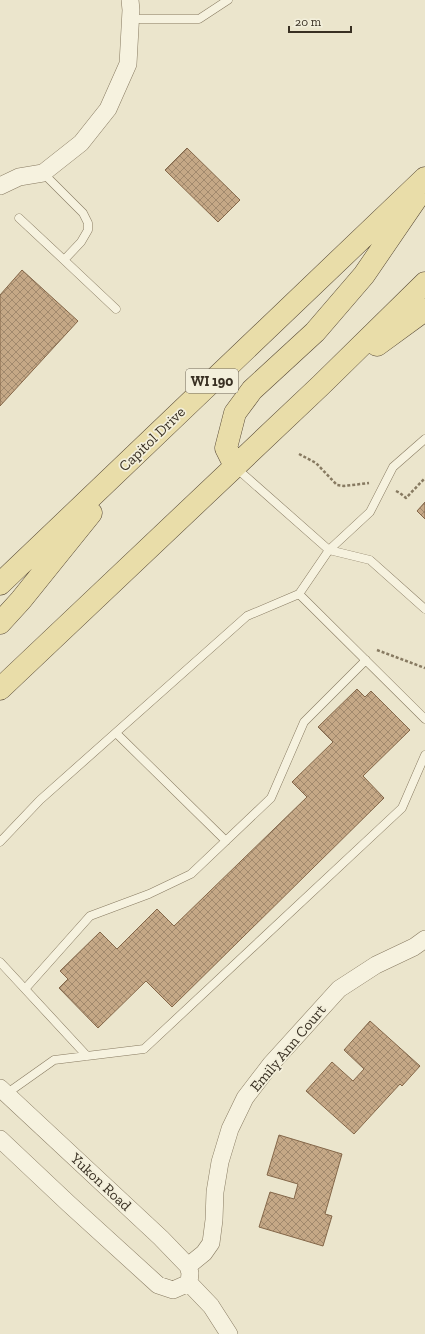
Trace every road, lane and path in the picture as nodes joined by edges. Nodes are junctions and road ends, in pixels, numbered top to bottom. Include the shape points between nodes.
1 (130, 0) edge
2 (228, 0) edge
3 (131, 19) junction
4 (43, 173) junction
5 (425, 178) edge
6 (0, 186) edge
7 (425, 186) edge
8 (19, 218) dead end
9 (64, 260) junction
10 (425, 268) edge
11 (425, 283) edge
12 (116, 309) dead end
13 (425, 310) edge
14 (380, 327) junction
15 (321, 385) junction
16 (425, 439) edge
17 (148, 442) junction
18 (299, 454) dead end
19 (235, 466) junction
20 (425, 478) edge
21 (374, 482) dead end
22 (393, 490) dead end
23 (329, 550) junction
24 (0, 584) edge
25 (299, 594) junction
26 (425, 609) edge
27 (0, 623) edge
28 (363, 657) junction
29 (425, 668) edge
30 (0, 689) edge
31 (425, 719) edge
32 (116, 733) junction
33 (425, 755) edge
34 (226, 841) junction
35 (0, 842) edge
36 (425, 939) edge
37 (0, 962) edge
38 (25, 989) junction
39 (87, 1056) junction
40 (3, 1091) edge
41 (0, 1139) edge
42 (188, 1266) junction
43 (189, 1283) junction
44 (229, 1334) edge

1 - 3 street
2 - 3 lane via 199,19
3 - 4 street via 128,64 108,109 81,143
4 - 6 street via 19,177
4 - 9 lane via 83,213 88,223 88,230 81,242
5 - 17 main road, Capitol Drive / WI 190
7 - 19 main road via 364,275 315,332 252,390 235,413 226,448
8 - 9 lane
9 - 12 lane
10 - 14 main road
11 - 14 main road
13 - 15 main road
14 - 15 main road
15 - 19 main road
16 - 23 lane via 393,467 370,512
17 - 24 main road, Capitol Drive / WI 190
17 - 27 main road
18 - 21 path via 316,463 337,485
19 - 23 lane
19 - 30 main road
20 - 22 path via 406,498
23 - 25 lane
23 - 26 lane via 370,560
25 - 28 lane
25 - 32 lane via 247,616
28 - 29 path via 370,647
28 - 31 lane
28 - 34 lane via 304,722 271,798
32 - 34 lane
32 - 35 lane via 40,800
33 - 39 lane via 402,808 144,1049
34 - 38 lane via 191,874 149,894 90,916
36 - 42 street, Emily Ann Court via 376,965 339,990 271,1064 250,1093 230,1128 215,1192 211,1243 204,1253
37 - 38 lane
38 - 39 lane
39 - 40 lane via 54,1060
40 - 42 street, Yukon Road
41 - 43 street via 158,1285 173,1290
42 - 43 street
43 - 44 street via 211,1306

